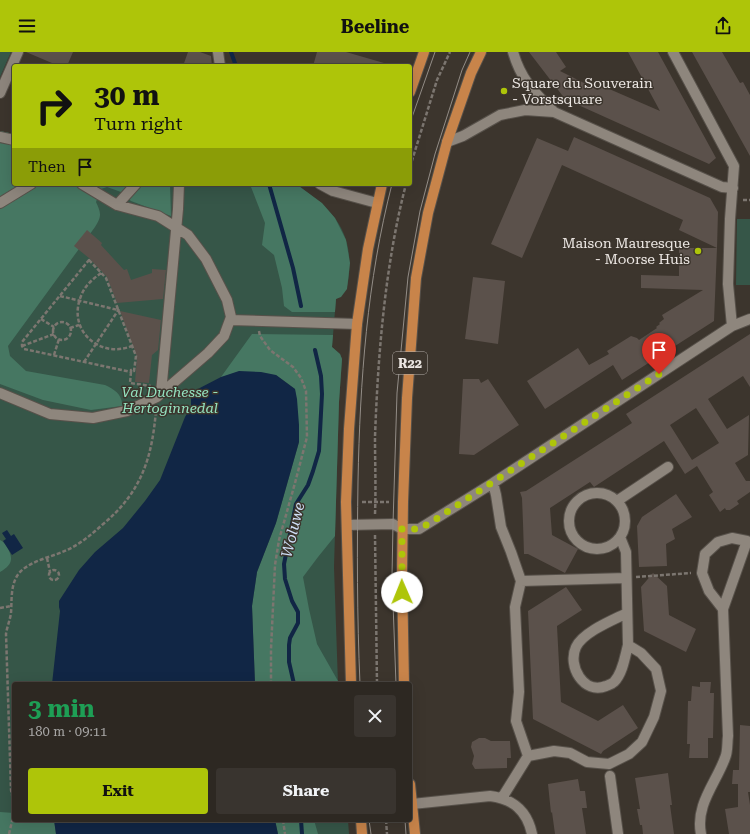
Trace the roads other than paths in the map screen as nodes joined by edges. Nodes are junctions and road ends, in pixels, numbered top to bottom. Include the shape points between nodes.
1 (18, 52) edge
2 (218, 52) edge
3 (423, 52) edge
4 (481, 52) edge
5 (513, 52) edge
6 (673, 52) edge
7 (13, 64) edge
8 (220, 64) edge
9 (12, 66) edge
10 (412, 86) edge
11 (0, 93) edge
12 (554, 112) junction
13 (0, 138) edge
14 (12, 140) edge
15 (447, 142) junction
16 (27, 186) edge
17 (85, 186) edge
18 (134, 186) edge
19 (179, 186) edge
20 (324, 186) edge
21 (381, 186) edge
22 (733, 188) junction
23 (0, 203) edge
24 (377, 203) junction
25 (118, 205) junction
26 (176, 228) junction
27 (750, 319) edge
28 (230, 320) junction
29 (357, 324) junction
30 (732, 326) junction
31 (160, 392) junction
32 (0, 393) edge
33 (668, 467) dead end
34 (493, 483) junction
35 (617, 501) junction
36 (347, 525) junction
37 (402, 529) junction
38 (620, 537) junction
39 (626, 578) junction
40 (521, 582) junction
41 (723, 609) junction
42 (627, 613) junction
43 (628, 645) junction
44 (352, 682) edge
45 (404, 682) edge
46 (528, 756) junction
47 (610, 776) dead end
48 (502, 798) junction
49 (412, 804) joint
50 (361, 822) edge
51 (362, 834) edge
52 (415, 834) edge
53 (532, 834) edge
54 (618, 834) edge
55 (701, 834) edge

1 - 7 street
2 - 8 street
3 - 10 main road
4 - 15 main road, R22
5 - 12 street via 518,67 533,91
6 - 22 street via 734,166
9 - 11 street
12 - 15 street via 525,110 500,114
12 - 22 street via 722,187
13 - 14 street
15 - 37 main road, R22 via 428,213 416,278 407,398
16 - 23 street
17 - 25 street
18 - 25 street
19 - 26 street
20 - 24 street
21 - 24 main road
22 - 30 street via 728,284
24 - 29 main road
25 - 26 street via 158,216
26 - 28 street via 188,236 206,259 227,300
26 - 31 street
27 - 30 street
28 - 29 street
28 - 31 street via 219,342
29 - 36 main road via 349,429
30 - 34 street
31 - 32 street via 127,411 93,418 50,414
33 - 35 street
34 - 37 street via 419,529
34 - 40 street via 500,527
35 - 38 street via 623,509 625,518
35 - 38 street via 601,493 583,496 575,502 568,519 573,537 587,548 606,548
36 - 37 street via 393,524
36 - 44 main road
37 - 45 main road, R22
38 - 39 street via 626,552
39 - 40 street
39 - 42 street
40 - 46 street via 515,608 519,692 516,721
41 - 41 street via 747,541 732,538 718,542 705,554 702,573 709,591
41 - 55 street via 728,736 726,757 700,813
42 - 43 street
42 - 43 street via 600,626 576,647 574,662 577,675 586,685 601,688 613,683 620,671
43 - 46 street via 641,653 656,669 661,691 654,717 642,742 629,754 609,764 587,762 570,753 554,751
46 - 48 street
47 - 54 street
48 - 49 street via 490,796
48 - 53 street via 518,806 526,817
49 - 52 main road
50 - 51 main road

